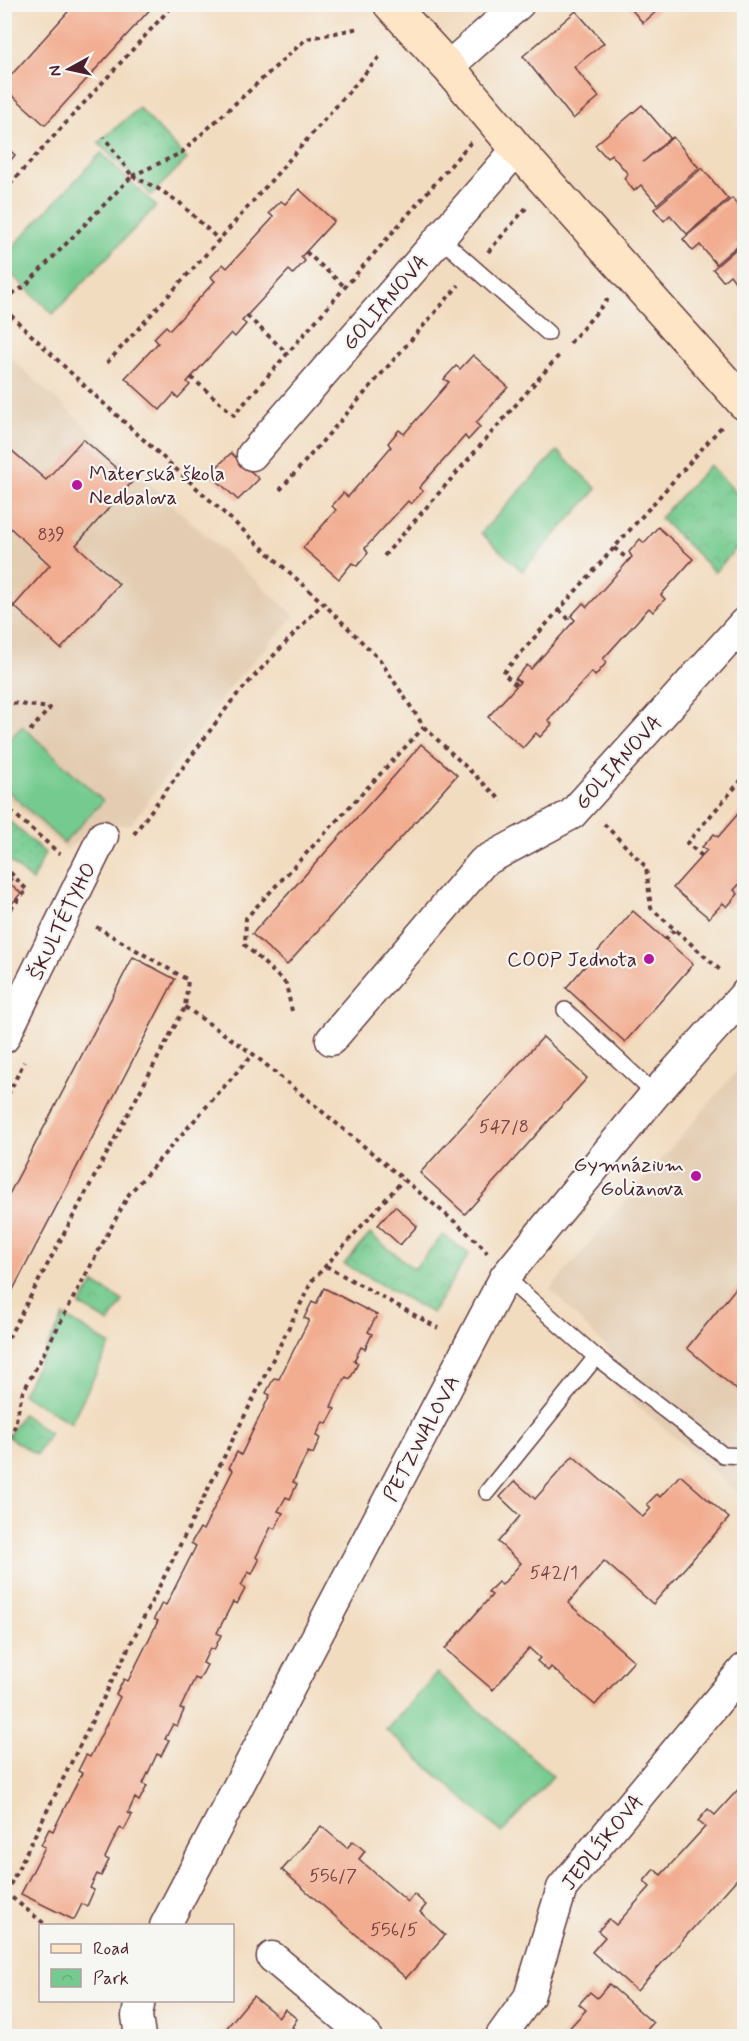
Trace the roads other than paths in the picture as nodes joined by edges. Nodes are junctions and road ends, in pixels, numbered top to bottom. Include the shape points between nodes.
1 (390, 4) edge
2 (519, 4) edge
3 (448, 67) junction
4 (517, 149) junction
5 (440, 238) junction
6 (548, 333) dead end
7 (740, 403) edge
8 (252, 455) dead end
9 (744, 623) edge
10 (103, 837) dead end
11 (744, 995) edge
12 (565, 1010) dead end
13 (4, 1038) edge
14 (331, 1040) dead end
15 (655, 1094) junction
16 (505, 1277) junction
17 (596, 1357) junction
18 (744, 1456) edge
19 (487, 1492) dead end
20 (744, 1669) edge
21 (166, 1924) edge
22 (272, 1957) dead end
23 (140, 2002) edge
24 (140, 2037) edge
25 (366, 2037) edge
26 (501, 2037) edge

1 - 3 street
2 - 3 street
3 - 4 street
4 - 5 street, GOLIANOVA
4 - 7 street
5 - 6 lane
5 - 8 street, GOLIANOVA
9 - 14 street, GOLIANOVA via 572,814 483,862
10 - 13 street, ŠKULTÉTYHO
11 - 15 street, PETZWALOVA
12 - 15 lane
15 - 16 street, PETZWALOVA
16 - 17 lane
16 - 21 street, PETZWALOVA
17 - 18 lane via 723,1455
17 - 19 lane
20 - 26 street, JEDLÍKOVA via 562,1888 529,1997
22 - 25 street
23 - 24 street

